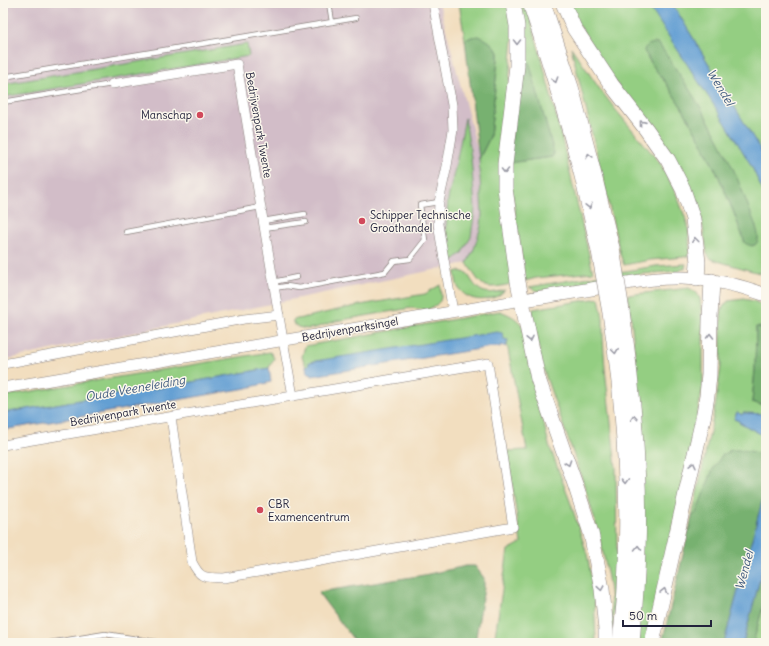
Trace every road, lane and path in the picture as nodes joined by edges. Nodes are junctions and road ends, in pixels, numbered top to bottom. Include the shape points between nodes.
1 (329, 3) edge
2 (433, 3) edge
3 (514, 3) edge
4 (530, 3) edge
5 (543, 3) edge
6 (563, 3) edge
7 (356, 18) dead end
8 (332, 22) junction
9 (3, 76) edge
10 (112, 84) joint
11 (3, 102) edge
12 (439, 202) junction
13 (261, 208) junction
14 (305, 214) dead end
15 (306, 222) dead end
16 (264, 224) junction
17 (126, 232) dead end
18 (605, 250) junction
19 (297, 277) dead end
20 (697, 279) junction
21 (712, 281) junction
22 (274, 285) junction
23 (766, 295) edge
24 (522, 300) junction
25 (453, 312) junction
26 (616, 312) junction
27 (279, 315) junction
28 (283, 340) junction
29 (3, 364) edge
30 (3, 388) edge
31 (293, 396) junction
32 (171, 417) junction
33 (3, 445) edge
34 (49, 643) edge
35 (163, 643) edge
36 (606, 643) edge
37 (620, 643) edge
38 (632, 643) edge
39 (652, 643) edge

1 - 8 lane
2 - 12 street via 452,105 453,130
3 -> 24 highway via 517,66 505,164 505,188
4 -> 18 highway
18 -> 5 highway via 591,163 570,86
20 -> 6 highway via 698,262 693,219 683,189 668,160 611,84 574,28
7 - 8 lane
8 - 9 lane
10 - 11 lane
10 - 13 street, Bedrijvenpark Twente via 237,64
12 - 22 lane via 420,205 424,240 410,259 394,261 385,272 299,288
12 - 25 street via 438,224
13 - 16 street, Bedrijvenpark Twente
13 - 17 lane
14 - 16 lane
15 - 16 lane
16 - 22 street, Bedrijvenpark Twente
18 - 26 highway, bridge
19 - 22 lane
20 - 21 main road, Bedrijvenparksingel
20 - 24 main road, Bedrijvenparksingel via 654,279
21 - 23 main road, Bedrijvenparksingel
39 -> 21 highway via 707,396
22 - 27 street, Bedrijvenpark Twente
24 - 25 street, Bedrijvenparksingel
24 -> 36 highway via 538,380 590,534 602,589
25 - 28 street, Bedrijvenparksingel
26 -> 37 highway via 615,346 626,492 625,589
38 -> 26 highway via 638,555 637,465 631,382
27 - 28 street, Bedrijvenpark Twente
27 - 29 street via 244,319
28 - 30 street, Bedrijvenparksingel
28 - 31 street, Bedrijvenpark Twente
31 - 32 street, Bedrijvenpark Twente
31 - 32 street, Bedrijvenpark Twente via 488,363 513,527 224,578 204,577 192,562
32 - 33 street, Bedrijvenpark Twente
34 - 35 lane via 105,634

